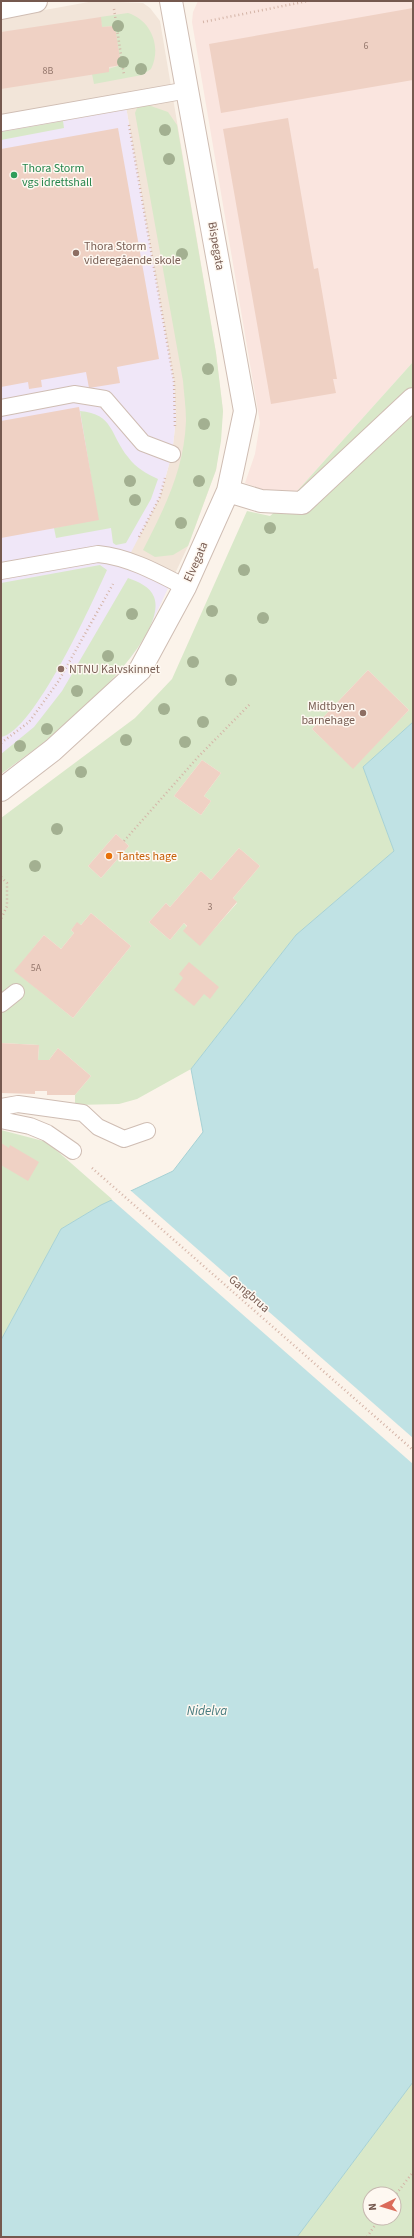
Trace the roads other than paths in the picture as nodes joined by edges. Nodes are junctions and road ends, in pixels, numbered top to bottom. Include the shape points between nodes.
1 (36, 1) edge
2 (171, 1) edge
3 (1, 8) edge
4 (188, 90) junction
5 (1, 123) edge
6 (413, 398) edge
7 (1, 408) edge
8 (172, 454) road end
9 (228, 491) junction
10 (1, 571) edge
11 (185, 587) junction
12 (1, 790) edge
13 (16, 992) dead end
14 (1, 1004) edge
15 (1, 1107) edge
16 (1, 1120) edge
17 (147, 1131) dead end
18 (73, 1151) road end

1 - 3 street
2 - 4 street, Bispegata
4 - 5 lane
4 - 9 street, Bispegata via 245,411
6 - 9 street via 302,503 261,501
7 - 8 lane via 74,394 105,399 143,443
9 - 11 street, Elvegata
10 - 11 lane via 98,554 126,560
11 - 12 street, Elvegata via 140,670 53,750
13 - 14 lane
15 - 17 lane via 18,1104 83,1113 98,1127 124,1139
16 - 18 lane via 30,1126 47,1133

